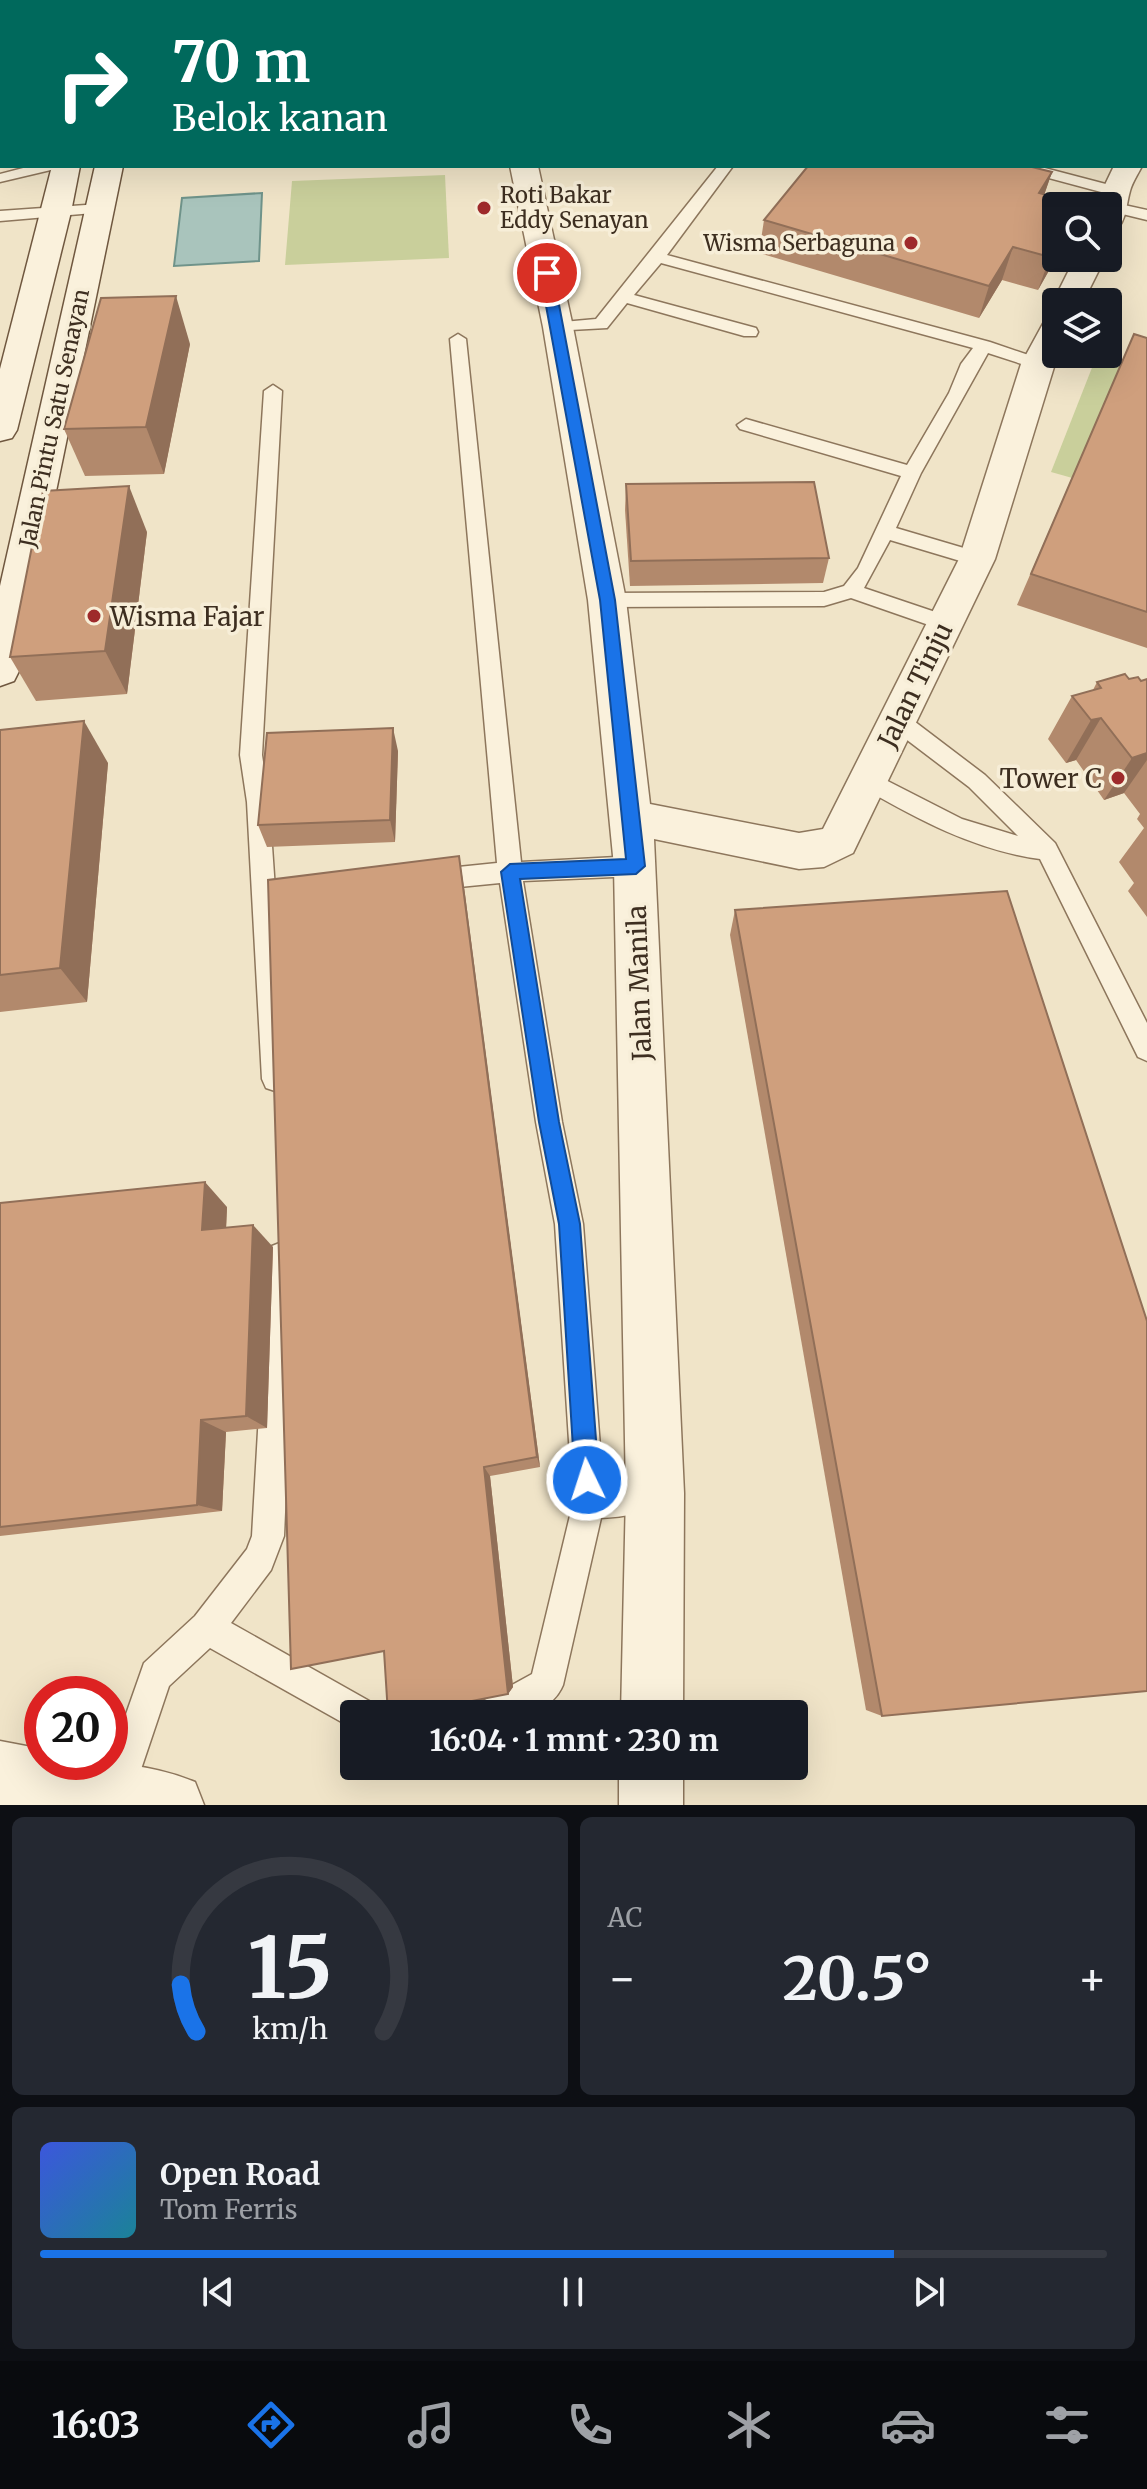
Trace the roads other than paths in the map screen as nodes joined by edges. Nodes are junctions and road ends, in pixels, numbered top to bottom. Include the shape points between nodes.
1 (42, 168) edge
2 (66, 168) edge
3 (109, 168) edge
4 (524, 168) edge
5 (724, 168) edge
6 (1026, 168) edge
7 (0, 178) edge
8 (1101, 192) edge
9 (1122, 200) edge
10 (100, 209) junction
11 (57, 212) junction
12 (1147, 215) edge
13 (0, 216) edge
14 (657, 257) junction
15 (623, 297) junction
16 (558, 327) junction
17 (750, 332) dead end
18 (458, 339) dead end
19 (984, 346) junction
20 (1042, 354) edge
21 (1037, 364) junction
22 (273, 391) dead end
23 (746, 425) dead end
24 (0, 428) edge
25 (912, 473) junction
26 (886, 532) junction
27 (977, 559) junction
28 (851, 591) junction
29 (607, 600) junction
30 (946, 623) junction
31 (0, 671) edge
32 (898, 721) junction
33 (868, 780) junction
34 (633, 842) junction
35 (1047, 850) junction
36 (510, 872) junction
37 (402, 883) edge
38 (294, 895) edge
39 (264, 898) junction
40 (1147, 1049) edge
41 (277, 1101) edge
42 (283, 1226) edge
43 (655, 1493) junction
44 (589, 1503) junction
45 (207, 1628) junction
46 (519, 1700) edge
47 (652, 1700) edge
48 (340, 1703) edge
49 (0, 1773) edge
50 (651, 1780) edge
51 (144, 1800) edge
52 (651, 1805) edge

1 - 7 lane
2 - 11 street, Jalan Pintu Satu Senayan
3 - 10 street, Jalan Pintu Satu Senayan
4 - 16 street, Jalan Manila
5 - 14 lane
6 - 8 lane
9 - 12 lane
10 - 11 lane
10 - 31 street, Jalan Pintu Satu Senayan
11 - 13 lane
11 - 24 street, Jalan Pintu Satu Senayan
14 - 15 lane
14 - 19 lane
15 - 16 lane via 601,324
15 - 17 lane
16 - 29 street, Jalan Manila
18 - 36 lane
19 - 21 lane
19 - 25 lane
20 - 21 street, Jalan Tinju
21 - 27 street, Jalan Tinju
22 - 39 lane via 251,755
23 - 25 lane
25 - 26 lane
26 - 27 lane
26 - 28 lane
27 - 30 street, Jalan Tinju
28 - 29 lane via 824,599
28 - 30 lane
29 - 34 street, Jalan Manila
30 - 32 street, Jalan Tinju
32 - 33 street, Jalan Tinju
32 - 35 lane via 977,781
33 - 34 street, Jalan Tinju via 838,841 824,849
33 - 35 lane via 946,825 1016,848
34 - 36 lane
34 - 43 street, Jalan Manila
35 - 40 lane
36 - 37 lane
36 - 44 lane via 569,1224
38 - 39 lane
39 - 41 lane
42 - 45 lane via 268,1536 260,1559
43 - 44 lane
43 - 47 street, Jalan Manila
44 - 46 lane via 546,1685
45 - 48 lane
45 - 51 lane via 156,1675
49 - 51 street
50 - 52 street

